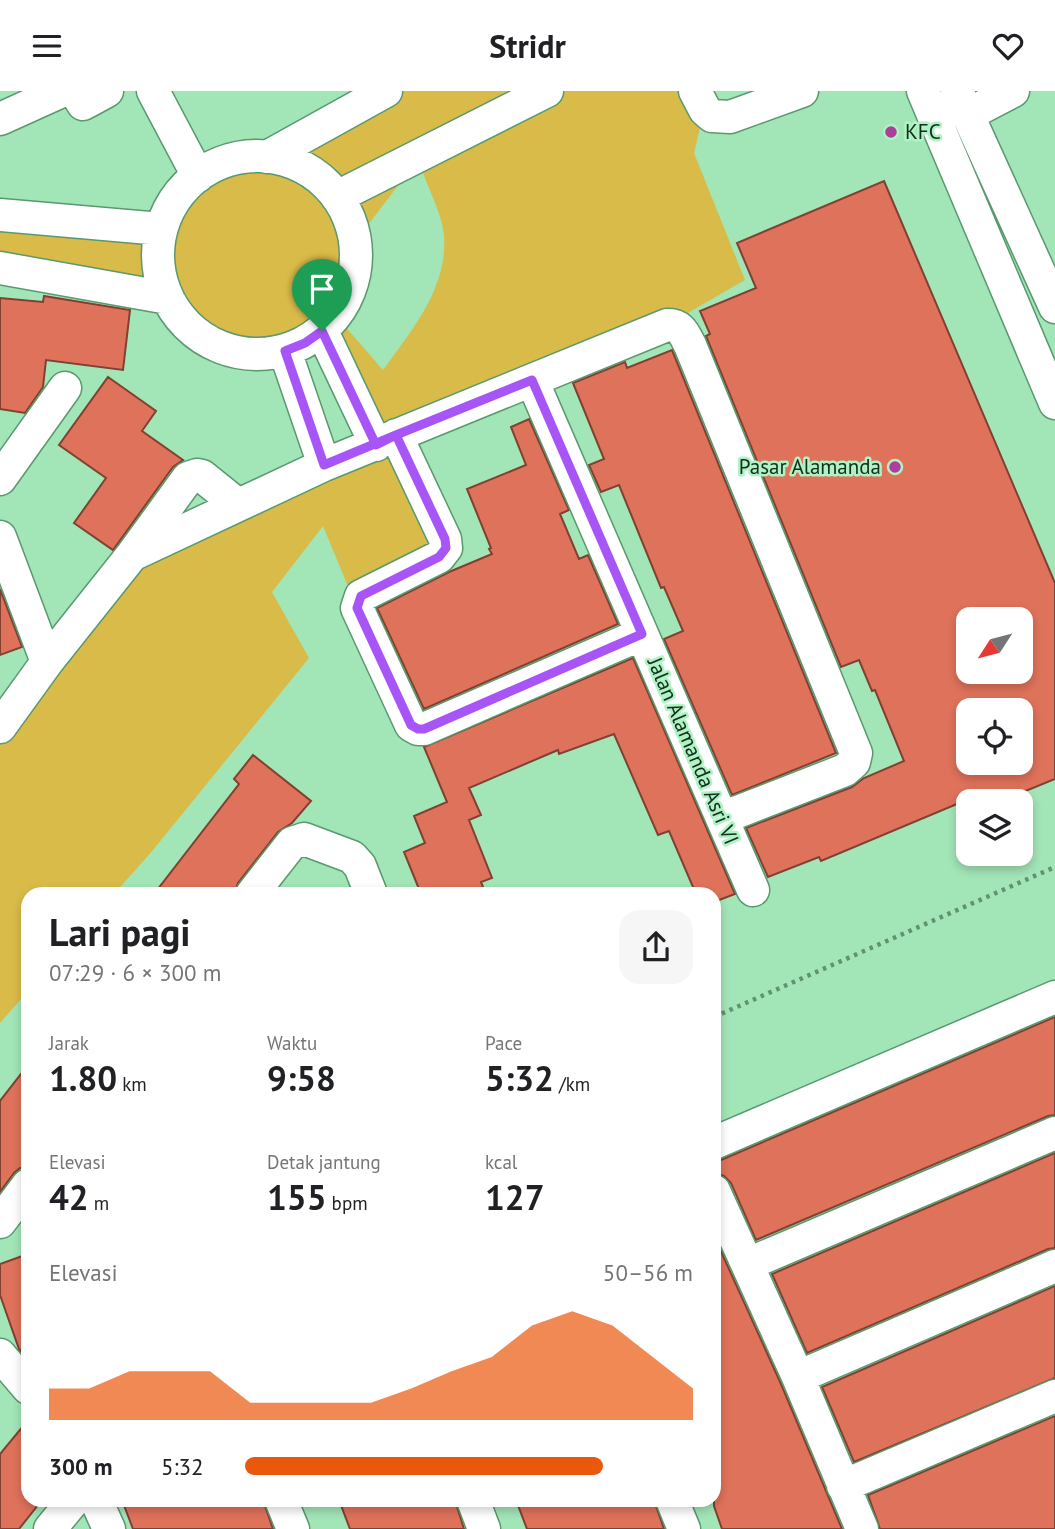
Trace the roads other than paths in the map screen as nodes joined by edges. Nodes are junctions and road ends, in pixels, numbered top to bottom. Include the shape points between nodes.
1 (62, 91) edge
2 (75, 91) edge
3 (107, 91) edge
4 (153, 91) edge
5 (386, 91) edge
6 (547, 91) edge
7 (695, 91) edge
8 (802, 91) edge
9 (923, 91) edge
10 (1013, 91) edge
11 (962, 103) edge
12 (0, 119) edge
13 (267, 157) junction
14 (198, 176) junction
15 (337, 197) junction
16 (1, 214) edge
17 (161, 229) junction
18 (0, 268) edge
19 (168, 298) junction
20 (1055, 307) edge
21 (322, 331) junction
22 (285, 351) junction
23 (532, 380) junction
24 (65, 388) dead end
25 (1055, 403) edge
26 (386, 440) junction
27 (324, 465) junction
28 (0, 479) edge
29 (238, 505) junction
30 (0, 537) edge
31 (132, 555) junction
32 (642, 634) junction
33 (47, 661) junction
34 (0, 727) edge
35 (722, 818) junction
36 (257, 887) edge
37 (368, 887) edge
38 (753, 890) dead end
39 (1055, 997) edge
40 (1055, 1133) edge
41 (721, 1140) edge
42 (21, 1194) edge
43 (721, 1206) edge
44 (0, 1223) edge
45 (748, 1264) junction
46 (1055, 1266) edge
47 (0, 1356) edge
48 (798, 1377) junction
49 (21, 1380) edge
50 (1055, 1396) edge
51 (843, 1486) junction
52 (68, 1507) edge
53 (99, 1507) edge
54 (284, 1507) edge
55 (476, 1507) edge
56 (675, 1507) edge
57 (50, 1529) edge
58 (109, 1529) edge
59 (293, 1529) edge
60 (484, 1529) edge
61 (684, 1529) edge
62 (862, 1529) edge

1 - 12 street
2 - 3 street via 83,104
4 - 14 street
5 - 13 street
6 - 15 street
7 - 8 street via 712,117 730,117
9 - 25 street
10 - 11 street
11 - 20 street
13 - 14 street via 240,157
13 - 15 street via 310,172
14 - 17 street via 178,195
15 - 21 street via 355,242 354,277 336,316
16 - 17 street
17 - 19 street via 159,272
18 - 19 street
19 - 22 street via 190,328 212,343 245,354
21 - 22 street
21 - 26 street
22 - 27 street
23 - 26 street
23 - 32 street, Jalan Alamanda Asri VI
23 - 35 street via 667,325 681,329 690,345 856,753 845,770
24 - 28 street
26 - 27 street
26 - 32 street via 446,548 439,557 361,596 357,608 411,725 424,729
27 - 29 street
29 - 31 street
29 - 31 street via 202,476 192,476
30 - 33 street
31 - 33 street
32 - 35 street, Jalan Alamanda Asri VI
33 - 34 street
35 - 38 street, Jalan Alamanda Asri VI
36 - 37 street via 292,843 304,839 352,857
39 - 41 street
40 - 45 street
42 - 44 street
43 - 45 street
45 - 48 street
46 - 48 street
47 - 49 street
48 - 51 street
50 - 51 street
51 - 62 street
52 - 57 street
53 - 58 street
54 - 59 street
55 - 60 street
56 - 61 street

